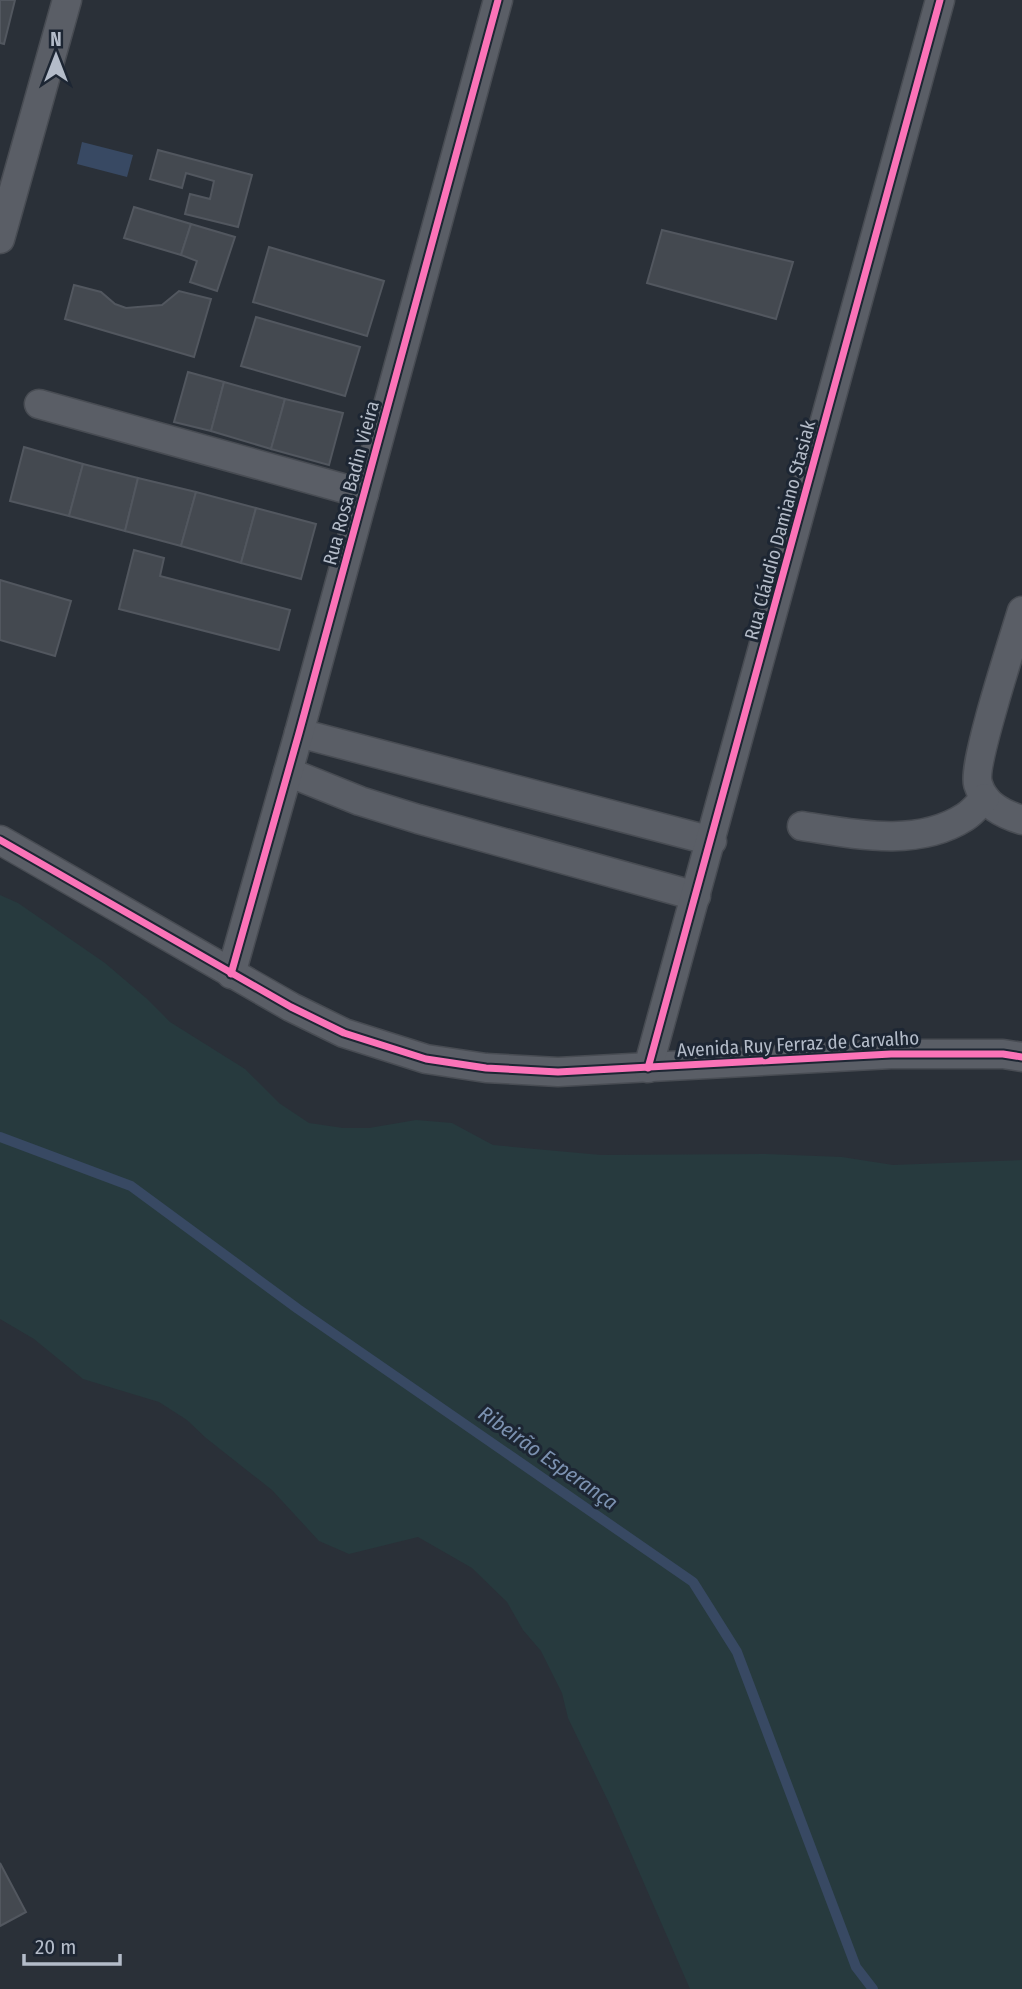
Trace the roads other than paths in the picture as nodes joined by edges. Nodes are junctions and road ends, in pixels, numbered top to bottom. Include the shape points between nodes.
1 (68, 0) edge
2 (498, 0) edge
3 (940, 0) edge
4 (0, 239) edge
5 (39, 404) dead end
6 (364, 494) junction
7 (1022, 611) edge
8 (299, 733) junction
9 (288, 772) junction
10 (985, 798) junction
11 (1022, 820) edge
12 (802, 826) dead end
13 (0, 840) edge
14 (712, 841) junction
15 (696, 896) junction
16 (231, 974) junction
17 (1022, 1057) edge
18 (649, 1068) junction

1 - 4 street
2 - 6 street, Rua Rosa Badin Vieira
3 - 14 street, Rua Cláudio Damiano Stasiak
5 - 6 street
6 - 8 street, Rua Rosa Badin Vieira
7 - 10 street via 978,767 977,783
8 - 9 street, Rua Rosa Badin Vieira
8 - 14 street
9 - 15 street via 406,816
9 - 16 street, Rua Rosa Badin Vieira
10 - 11 street via 1000,812
10 - 12 street via 967,816 921,833 876,837
13 - 16 street, Avenida Ruy Ferraz de Carvalho
14 - 15 street, Rua Cláudio Damiano Stasiak
15 - 18 street, Rua Cláudio Damiano Stasiak
16 - 18 street, Avenida Ruy Ferraz de Carvalho via 344,1033 426,1059 486,1069 558,1072
17 - 18 street, Avenida Ruy Ferraz de Carvalho via 891,1054

